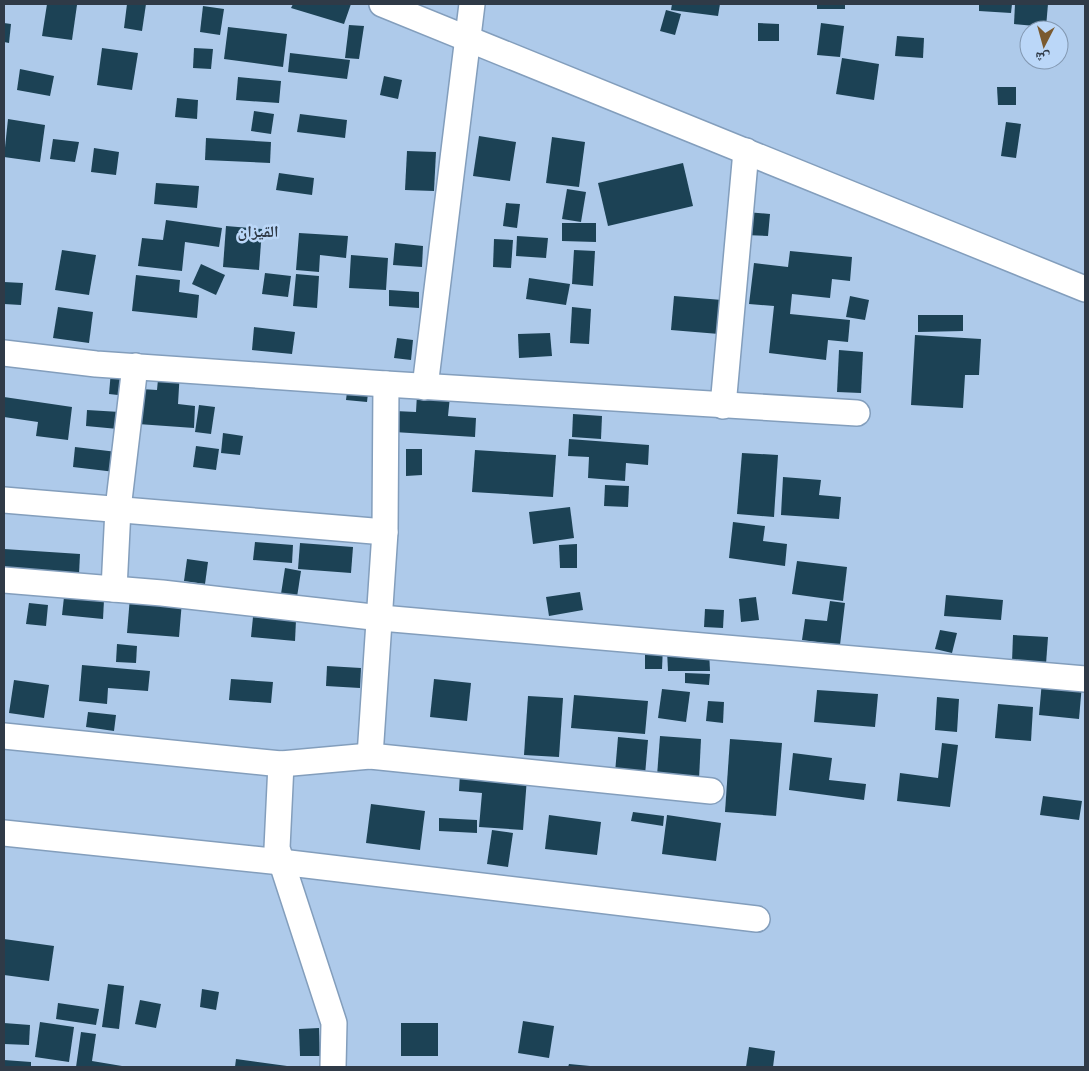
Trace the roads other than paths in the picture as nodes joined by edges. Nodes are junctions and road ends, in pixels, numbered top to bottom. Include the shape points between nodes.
1 (382, 4) edge
2 (472, 4) edge
3 (467, 39) junction
4 (746, 151) junction
5 (1085, 289) edge
6 (4, 353) edge
7 (135, 366) junction
8 (386, 384) junction
9 (424, 387) junction
10 (723, 406) junction
11 (857, 414) dead end
12 (4, 500) edge
13 (118, 509) junction
14 (385, 532) junction
15 (4, 580) edge
16 (114, 589) junction
17 (381, 618) junction
18 (1085, 678) edge
19 (4, 736) edge
20 (370, 756) junction
21 (281, 764) junction
22 (711, 791) dead end
23 (4, 833) edge
24 (282, 862) junction
25 (757, 920) dead end
26 (333, 1067) edge

1 - 3 street
2 - 3 street
3 - 4 street
3 - 9 street
4 - 5 street
4 - 10 street
6 - 7 street
7 - 8 street
7 - 13 street
8 - 9 street
8 - 14 street
9 - 10 street
10 - 11 street
12 - 13 street
13 - 14 street
13 - 16 street
14 - 17 street
15 - 16 street
16 - 17 street
17 - 18 street
17 - 20 street
19 - 21 street
20 - 21 street
20 - 22 street
21 - 24 street via 277,848
23 - 24 street
24 - 25 street
24 - 26 street via 334,1023

